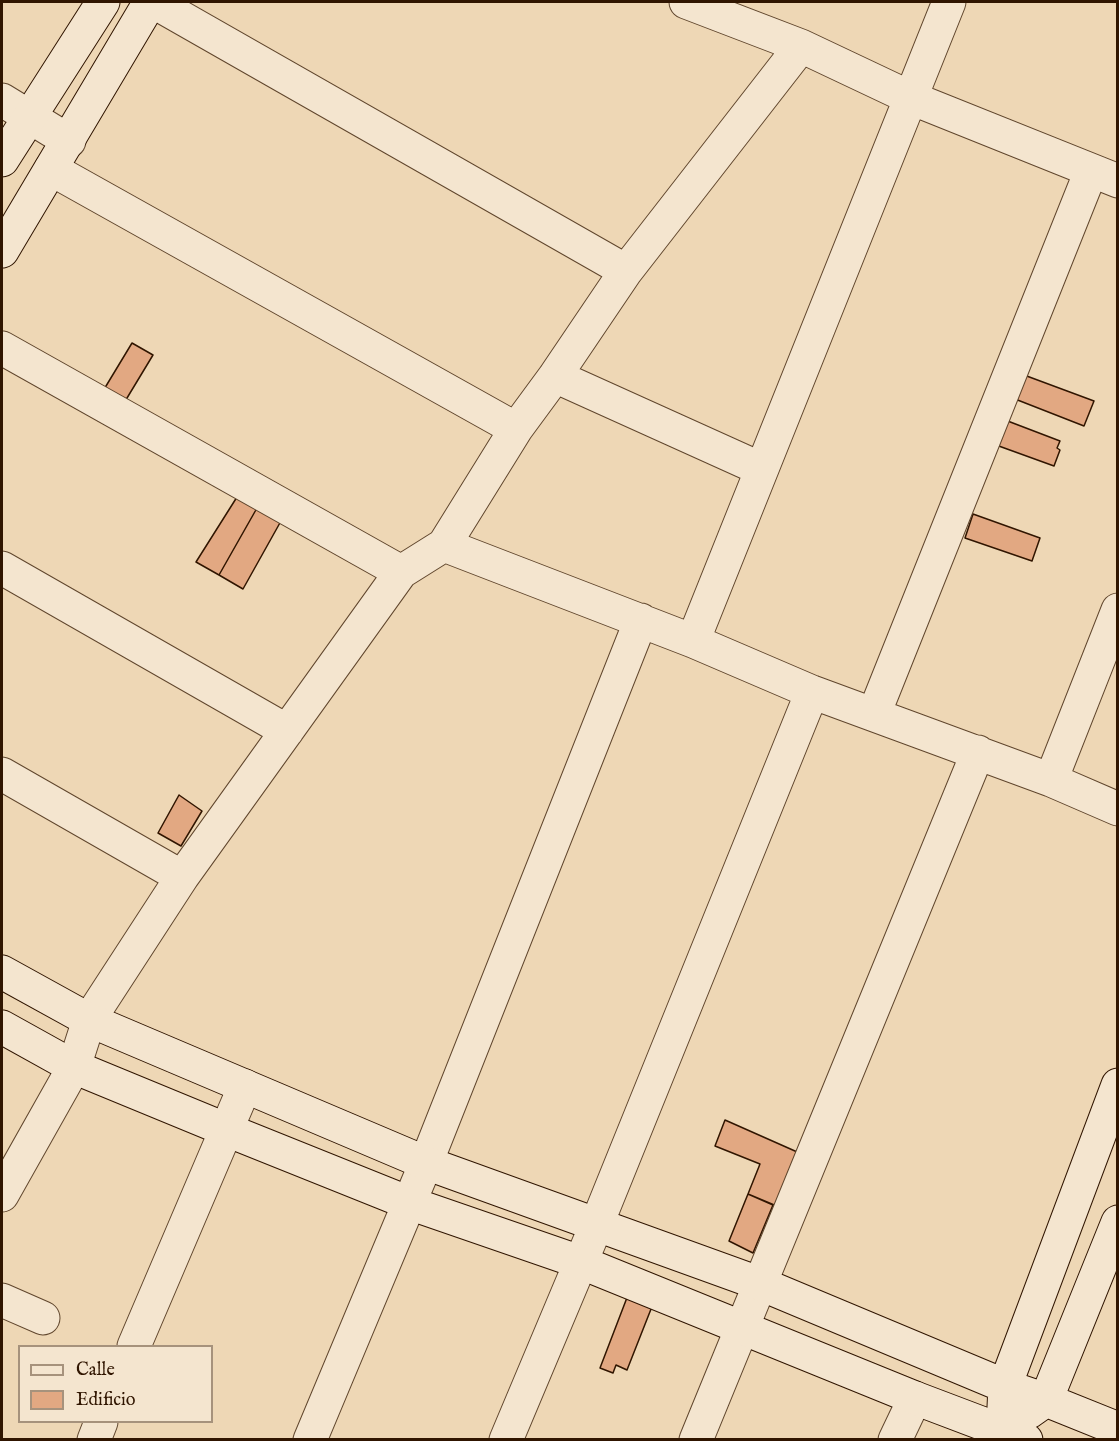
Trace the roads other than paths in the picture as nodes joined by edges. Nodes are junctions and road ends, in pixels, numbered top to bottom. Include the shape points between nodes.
1 (103, 2) edge
2 (152, 2) edge
3 (686, 2) edge
4 (949, 2) edge
5 (742, 12) edge
6 (801, 46) junction
7 (911, 98) junction
8 (15, 108) edge
9 (69, 141) junction
10 (2, 160) edge
11 (51, 169) junction
12 (1104, 176) edge
13 (2, 251) edge
14 (626, 271) junction
15 (2, 348) edge
16 (555, 376) junction
17 (516, 429) junction
18 (761, 469) junction
19 (444, 545) junction
20 (2, 568) edge
21 (401, 572) junction
22 (1118, 610) edge
23 (641, 620) junction
24 (693, 641) junction
25 (812, 692) junction
26 (874, 714) junction
27 (287, 731) junction
28 (978, 752) junction
29 (2, 774) edge
30 (1051, 780) junction
31 (1118, 809) edge
32 (183, 877) junction
33 (2, 972) edge
34 (89, 1020) junction
35 (2, 1027) edge
36 (74, 1067) junction
37 (1118, 1085) edge
38 (245, 1086) junction
39 (227, 1130) junction
40 (426, 1163) junction
41 (2, 1195) edge
42 (409, 1203) junction
43 (1118, 1222) edge
44 (596, 1226) junction
45 (580, 1262) junction
46 (761, 1284) junction
47 (2, 1300) edge
48 (43, 1318) dead end
49 (742, 1328) junction
50 (135, 1345) edge
51 (1005, 1386) junction
52 (915, 1398) junction
53 (1046, 1400) junction
54 (101, 1423) edge
55 (1118, 1429) edge
56 (1015, 1435) edge
57 (94, 1440) edge
58 (310, 1440) edge
59 (506, 1440) edge
60 (696, 1440) edge
61 (895, 1440) edge

1 - 8 street
2 - 9 street
2 - 14 street
3 - 5 street
4 - 7 street
5 - 6 street
6 - 7 street
6 - 14 street
7 - 12 street
7 - 18 street
8 - 9 street
8 - 10 street
9 - 11 street
11 - 13 street
11 - 17 street
12 - 26 street
14 - 16 street
15 - 21 street
16 - 17 street
16 - 18 street
17 - 19 street
18 - 24 street
19 - 21 street
19 - 23 street
20 - 27 street
21 - 27 street
22 - 30 street
23 - 24 street
23 - 40 street
24 - 25 street
25 - 26 street
25 - 44 street
26 - 28 street
27 - 32 street
28 - 30 street
28 - 46 street
29 - 32 street
30 - 31 street
32 - 34 street
33 - 34 street
34 - 36 street
34 - 38 street
35 - 36 street
36 - 39 street
36 - 41 street
37 - 51 street
38 - 39 street
38 - 40 street
39 - 42 street
39 - 50 street
40 - 42 street
40 - 44 street
42 - 45 street
42 - 58 street
43 - 53 street
44 - 45 street
44 - 46 street
45 - 49 street
45 - 59 street
46 - 49 street
46 - 51 street
47 - 48 street
49 - 52 street
49 - 60 street
51 - 53 street
51 - 56 street
52 - 56 street
52 - 61 street
53 - 55 street
53 - 56 street
54 - 57 street

